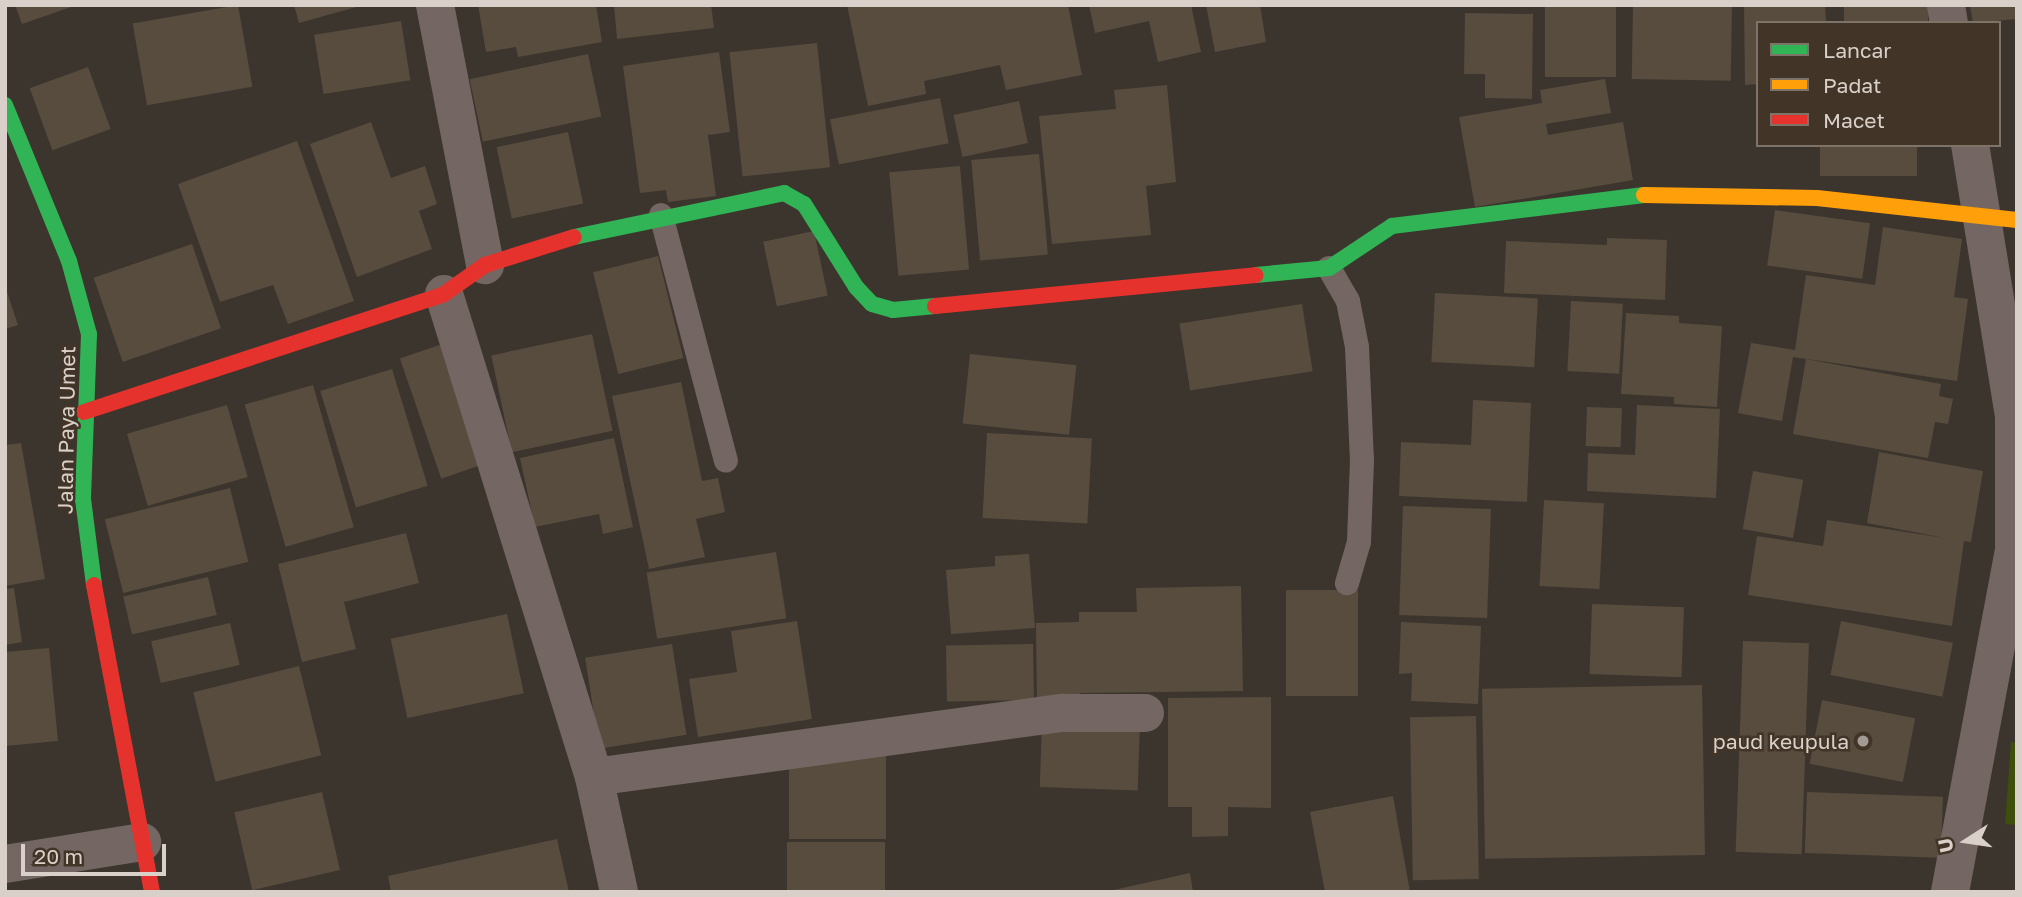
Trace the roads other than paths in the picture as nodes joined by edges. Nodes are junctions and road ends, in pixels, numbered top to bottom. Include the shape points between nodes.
1 (435, 5) edge
2 (5, 104) edge
3 (1971, 147) edge
4 (661, 215) junction
5 (2000, 220) edge
6 (485, 265) junction
7 (1329, 268) junction
8 (444, 293) junction
9 (84, 412) junction
10 (726, 461) dead end
11 (1347, 583) dead end
12 (1145, 713) dead end
13 (594, 777) junction
14 (142, 842) junction
15 (5, 864) edge
16 (152, 892) edge
17 (619, 892) edge
18 (1950, 892) edge

1 - 6 street
2 - 9 street, Jalan Paya Umet via 69,261 89,334 91,367
3 - 5 street
4 - 6 street
4 - 7 street via 784,192 803,204 817,221 856,288 872,304 893,310
4 - 10 lane
5 - 7 street via 1805,197 1645,195 1392,226
5 - 18 street via 2014,416 2014,549
6 - 8 street
7 - 11 lane via 1348,301 1357,347 1362,460 1359,541
8 - 9 street
8 - 13 street
9 - 14 street, Jalan Paya Umet via 87,551
12 - 13 street via 1064,713
13 - 17 street
14 - 15 street
14 - 16 street, Jalan Paya Umet

